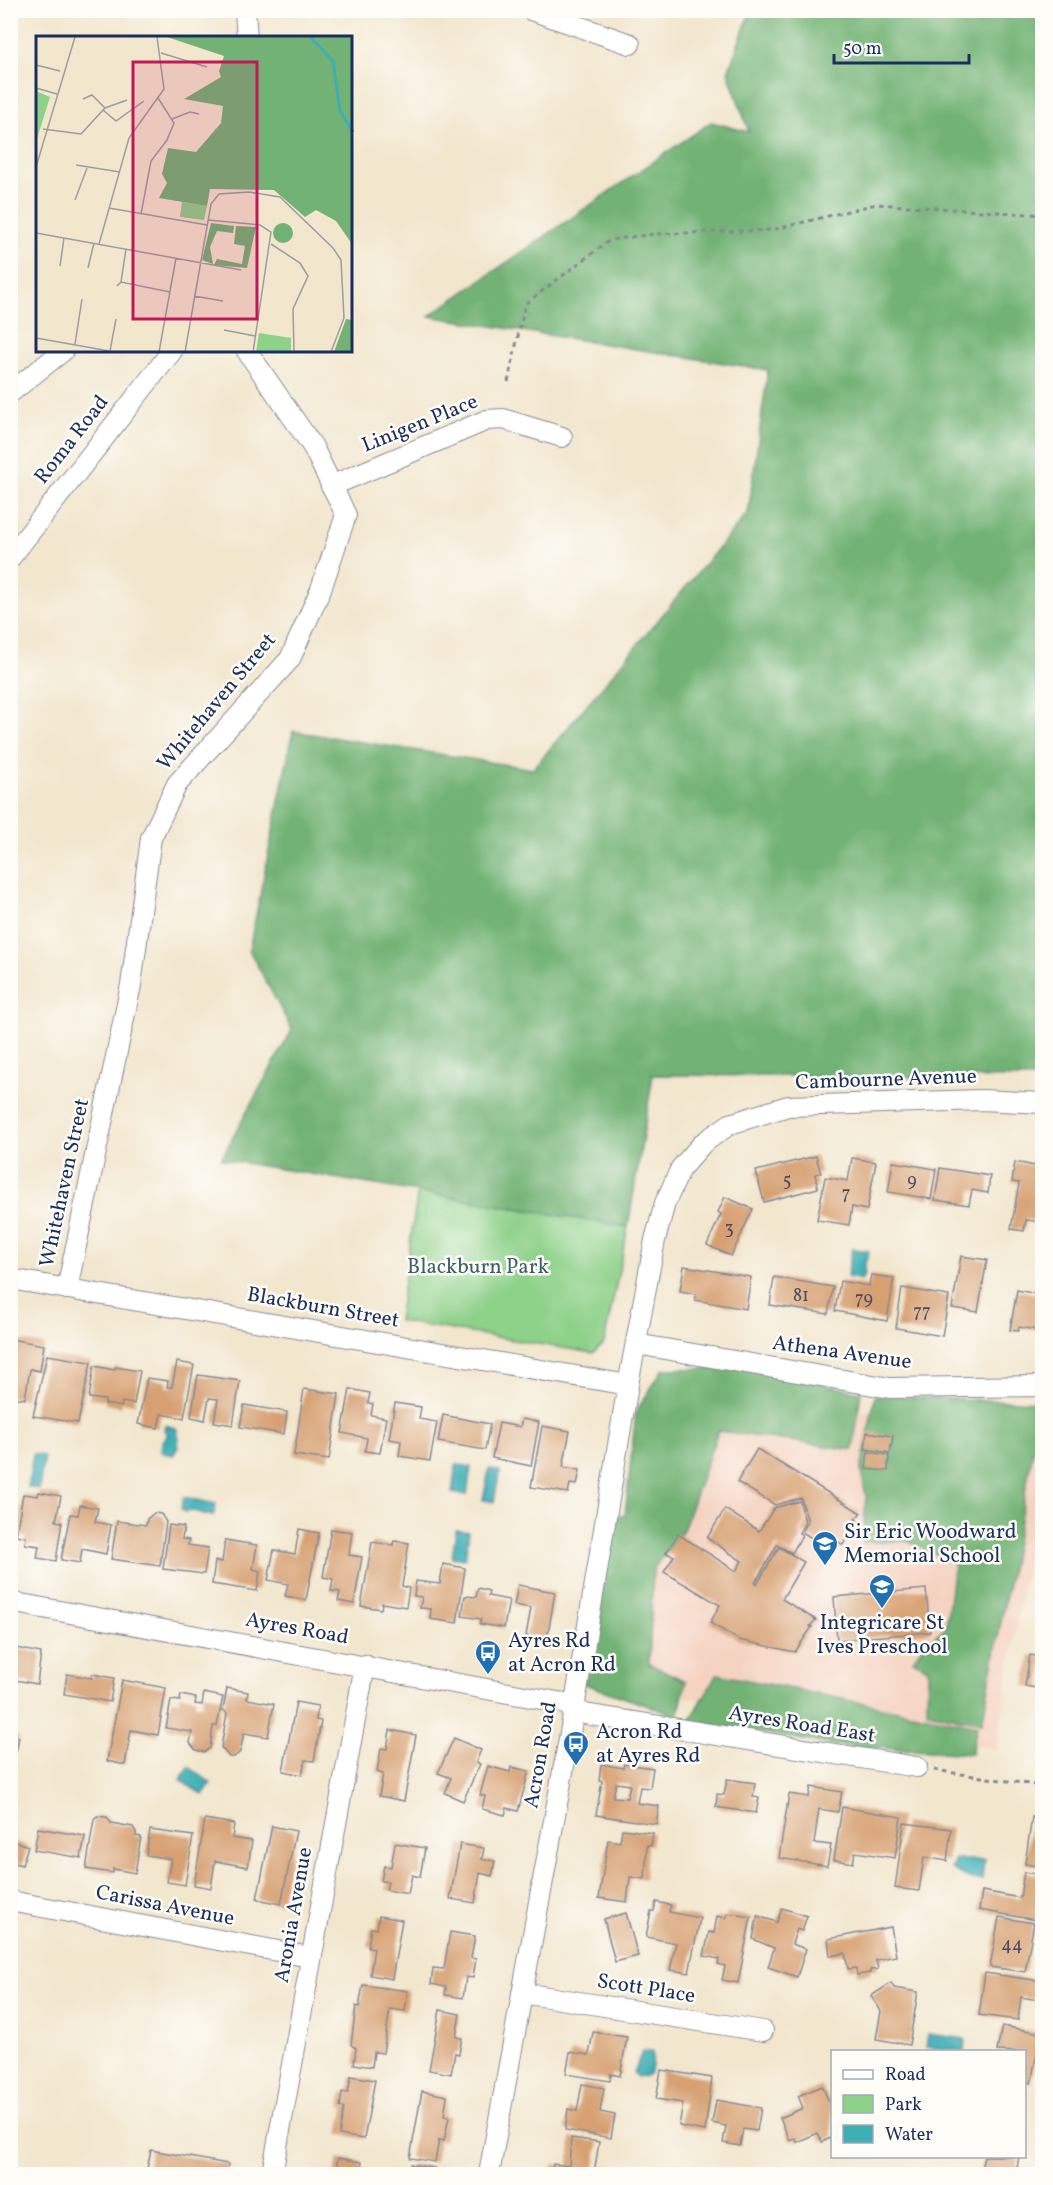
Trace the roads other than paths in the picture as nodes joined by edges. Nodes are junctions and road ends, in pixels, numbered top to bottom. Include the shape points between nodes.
1 (245, 10) edge
2 (531, 10) edge
3 (247, 36) edge
4 (630, 44) dead end
5 (62, 352) edge
6 (171, 352) edge
7 (248, 352) edge
8 (10, 393) edge
9 (562, 437) dead end
10 (331, 486) junction
11 (10, 558) edge
12 (1042, 1103) edge
13 (10, 1279) edge
14 (67, 1288) junction
15 (636, 1344) junction
16 (628, 1385) junction
17 (1042, 1386) edge
18 (10, 1602) edge
19 (365, 1665) junction
20 (574, 1708) junction
21 (917, 1767) road end
22 (10, 1901) edge
23 (310, 1957) junction
24 (522, 1993) junction
25 (763, 2031) dead end
26 (272, 2175) edge
27 (489, 2175) edge

1 - 3 street
2 - 4 street
5 - 8 street
6 - 11 street, Roma Road
7 - 10 street, Whitehaven Street via 313,447
9 - 10 street, Linigen Place via 503,419 487,420
10 - 14 street, Whitehaven Street via 346,515 321,589 290,658 177,784 151,838 131,985
12 - 15 street, Cambourne Avenue via 982,1100 788,1106 730,1124 703,1143 681,1168 665,1203
13 - 14 street, Blackburn Street
14 - 16 street, Blackburn Street
15 - 16 street, Acron Road
15 - 17 street, Athena Avenue via 890,1388
16 - 20 street, Acron Road
18 - 19 street, Ayres Road
19 - 20 street, Ayres Road
19 - 23 street, Aronia Avenue
20 - 21 street, Ayres Road East via 585,1714
20 - 24 street, Acron Road
22 - 23 street, Carissa Avenue
23 - 26 street, Aronia Avenue
24 - 25 street, Scott Place
24 - 27 street, Acron Road

